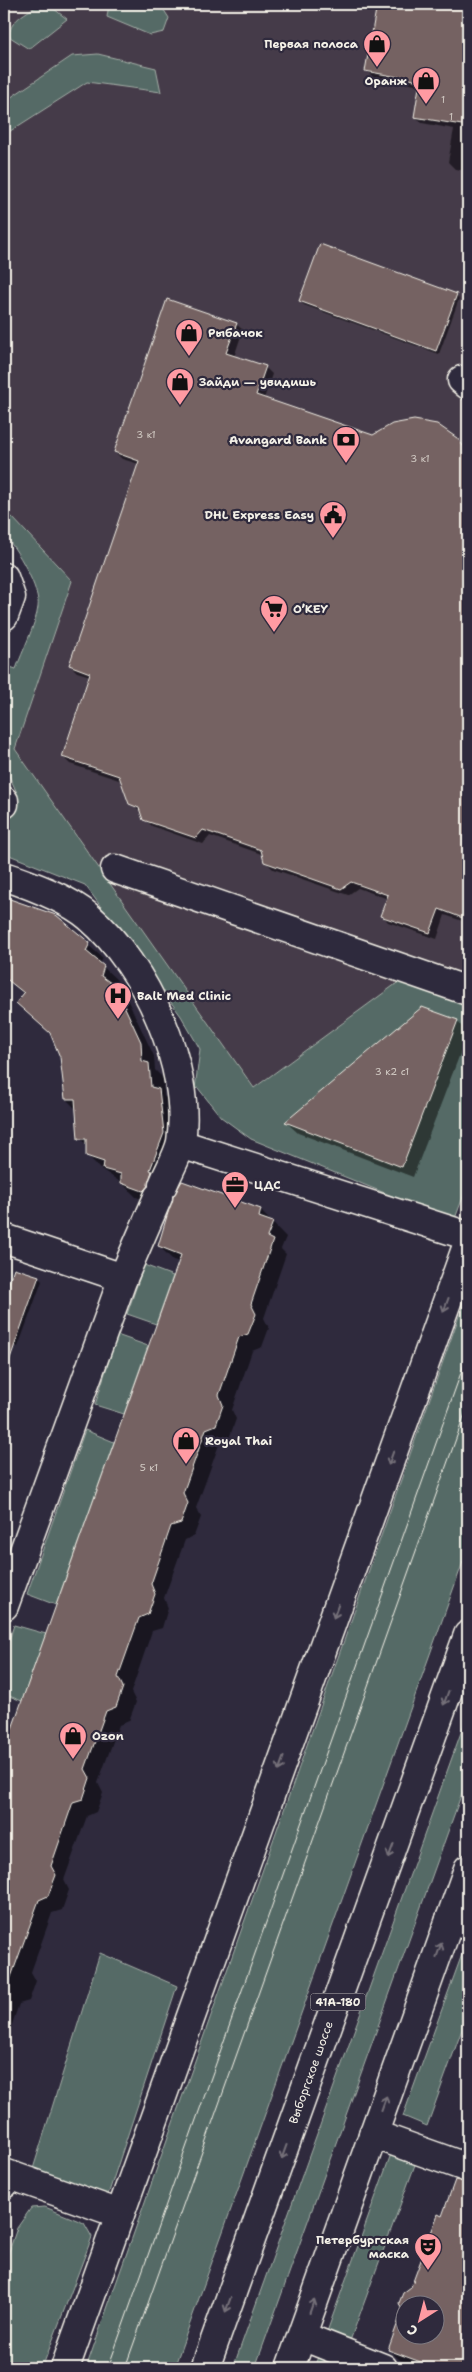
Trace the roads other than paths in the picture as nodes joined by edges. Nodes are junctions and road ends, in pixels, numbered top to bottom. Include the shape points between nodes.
1 (4, 577) edge
2 (4, 616) edge
3 (116, 869) dead end
4 (4, 876) edge
5 (468, 991) edge
6 (180, 1144) junction
7 (468, 1236) edge
8 (4, 1238) edge
9 (468, 1243) edge
10 (123, 1278) junction
11 (4, 1606) edge
12 (468, 1635) edge
13 (468, 1869) edge
14 (459, 1922) edge
15 (373, 2134) junction
16 (468, 2168) edge
17 (4, 2184) edge
18 (120, 2214) junction
19 (302, 2336) junction
20 (65, 2368) edge
21 (205, 2368) edge
22 (290, 2368) edge
23 (383, 2368) edge

1 - 2 main road via 11,597
3 - 5 main road
4 - 6 main road via 41,888 88,916 128,960 164,1024 182,1093
6 - 7 main road
6 - 10 main road
8 - 10 main road via 70,1270
9 -> 18 main road
10 - 11 main road
12 -> 21 main road, Выборгское шоссе / 41А-180
13 - 14 main road
15 -> 14 main road
15 - 16 main road
19 -> 15 main road
17 - 18 main road via 7,2174
18 - 20 main road
19 - 22 main road
19 - 23 main road

